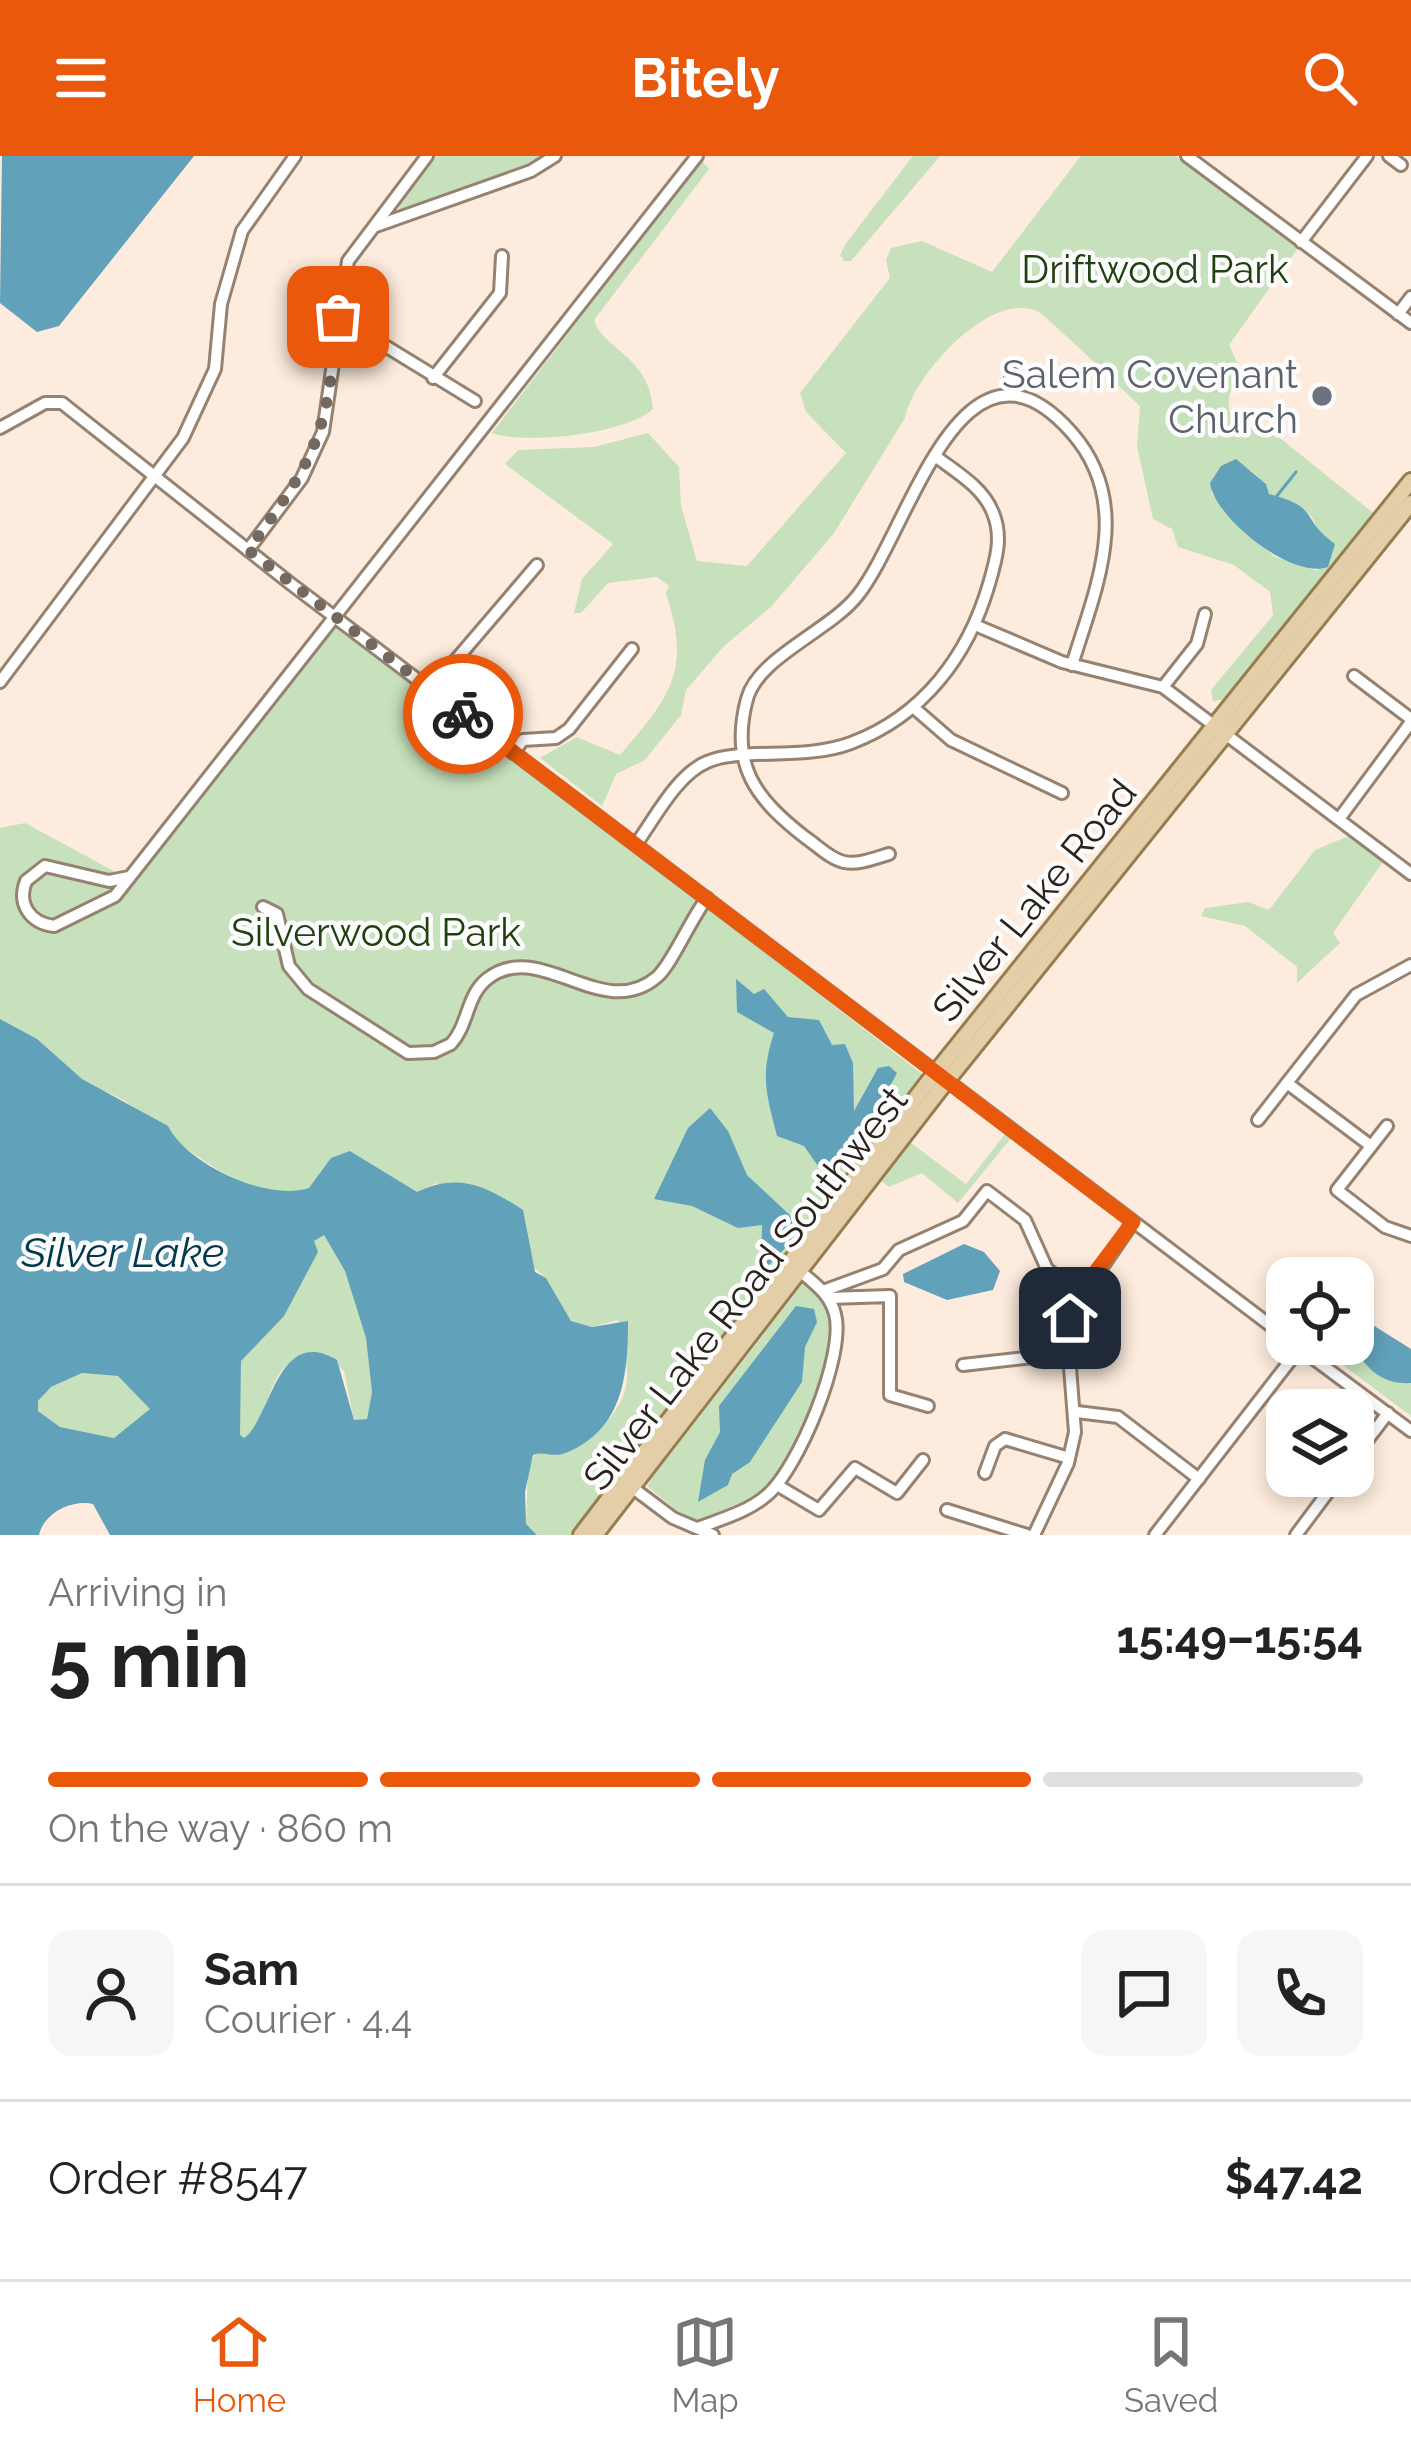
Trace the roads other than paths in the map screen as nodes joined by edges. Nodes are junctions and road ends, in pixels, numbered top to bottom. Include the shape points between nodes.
1 (295, 156) edge
2 (555, 156) edge
3 (697, 156) edge
4 (1367, 156) edge
5 (1389, 156) edge
6 (421, 158) edge
7 (1195, 158) edge
8 (1401, 165) dead end
9 (373, 226) junction
10 (1301, 242) junction
11 (502, 256) dead end
12 (1411, 297) edge
13 (1398, 314) junction
14 (338, 317) junction
15 (1411, 323) edge
16 (1011, 372) dead end
17 (433, 378) junction
18 (1011, 393) junction
19 (475, 401) dead end
20 (0, 428) edge
21 (935, 457) junction
22 (154, 477) junction
23 (1411, 481) edge
24 (1411, 503) edge
25 (248, 550) junction
26 (537, 565) dead end
27 (1205, 614) dead end
28 (336, 618) junction
29 (975, 625) junction
30 (632, 649) dead end
31 (1072, 665) junction
32 (1354, 676) dead end
33 (0, 682) edge
34 (1163, 687) junction
35 (431, 689) junction
36 (914, 707) junction
37 (1411, 720) edge
38 (1222, 730) junction
39 (513, 754) junction
40 (745, 757) junction
41 (1062, 793) dead end
42 (1339, 819) junction
43 (635, 844) junction
44 (889, 854) dead end
45 (1411, 874) edge
46 (129, 878) junction
47 (707, 898) junction
48 (263, 907) dead end
49 (1410, 968) edge
50 (941, 1078) junction
51 (1287, 1083) junction
52 (1258, 1120) dead end
53 (1387, 1126) dead end
54 (1371, 1146) junction
55 (1133, 1222) junction
56 (1411, 1236) edge
57 (800, 1271) junction
58 (826, 1294) junction
59 (1080, 1295) junction
60 (1266, 1322) edge
61 (1069, 1353) junction
62 (963, 1365) dead end
63 (1283, 1365) edge
64 (1323, 1365) edge
65 (928, 1406) dead end
66 (1077, 1412) junction
67 (1388, 1413) junction
68 (1374, 1431) edge
69 (1411, 1431) edge
70 (1069, 1458) junction
71 (923, 1460) dead end
72 (985, 1473) dead end
73 (1199, 1478) junction
74 (627, 1483) junction
75 (777, 1485) junction
76 (1324, 1497) edge
77 (947, 1510) dead end
78 (698, 1528) junction
79 (580, 1535) edge
80 (595, 1535) edge
81 (713, 1535) edge
82 (1030, 1535) edge
83 (1155, 1535) edge
84 (1296, 1535) edge

1 - 22 street via 242,231 207,398
2 - 9 street
3 - 28 street
4 - 10 street
5 - 8 street
6 - 9 street
7 - 10 street
9 - 14 street via 347,260
10 - 13 street
11 - 17 street via 500,292
12 - 13 street
13 - 15 street
14 - 17 street
14 - 25 street via 323,432 302,478
16 - 18 street
17 - 19 street
18 - 21 street via 973,408
18 - 31 street via 1050,410 1091,459 1107,508 1104,556
20 - 22 street via 44,403 62,403
21 - 29 street via 983,495 997,524 998,549
21 - 40 street via 857,596 752,686
22 - 25 street
22 - 33 street
23 - 38 main road
24 - 38 main road
25 - 28 street
26 - 35 street
27 - 34 street via 1197,644
28 - 35 street
28 - 46 street
29 - 31 street
29 - 36 street
30 - 39 street via 569,729 523,740
31 - 34 street
32 - 37 street
34 - 38 street
35 - 39 street
36 - 40 street via 833,749
36 - 41 street via 951,740
37 - 42 street
38 - 42 street
38 - 50 main road
39 - 43 street
40 - 43 street via 700,765
40 - 44 street via 760,800 829,855 852,862
42 - 45 street
43 - 47 street
46 - 46 street via 45,866 26,880 23,903 39,923 62,925 111,899
47 - 48 street via 647,983 607,992 530,968 504,970 476,990 451,1043 416,1055 302,983 277,914
47 - 50 street
49 - 51 street via 1356,995
50 - 55 street
50 - 57 main road, Silver Lake Road Southwest
50 - 74 main road, Silver Lake Road
51 - 52 street
51 - 54 street
53 - 54 street
54 - 56 street via 1337,1190 1385,1227
55 - 59 street
55 - 60 street
57 - 58 street
57 - 74 main road, Silver Lake Road Southwest
58 - 59 street via 963,1221 987,1191 1025,1220 1047,1269
58 - 65 street via 890,1296 890,1395
58 - 75 street via 837,1325 831,1359
59 - 61 street
61 - 62 street
61 - 66 street
63 - 73 street
64 - 67 street
66 - 70 street
66 - 73 street via 1118,1417
67 - 68 street
67 - 69 street
70 - 72 street via 1005,1439
70 - 82 street
71 - 75 street via 897,1493 855,1468 820,1510
73 - 83 street
74 - 78 street
74 - 79 main road, Silver Lake Road
74 - 80 main road, Silver Lake Road Southwest
75 - 78 street via 753,1506
76 - 84 street
77 - 82 street
78 - 81 street

